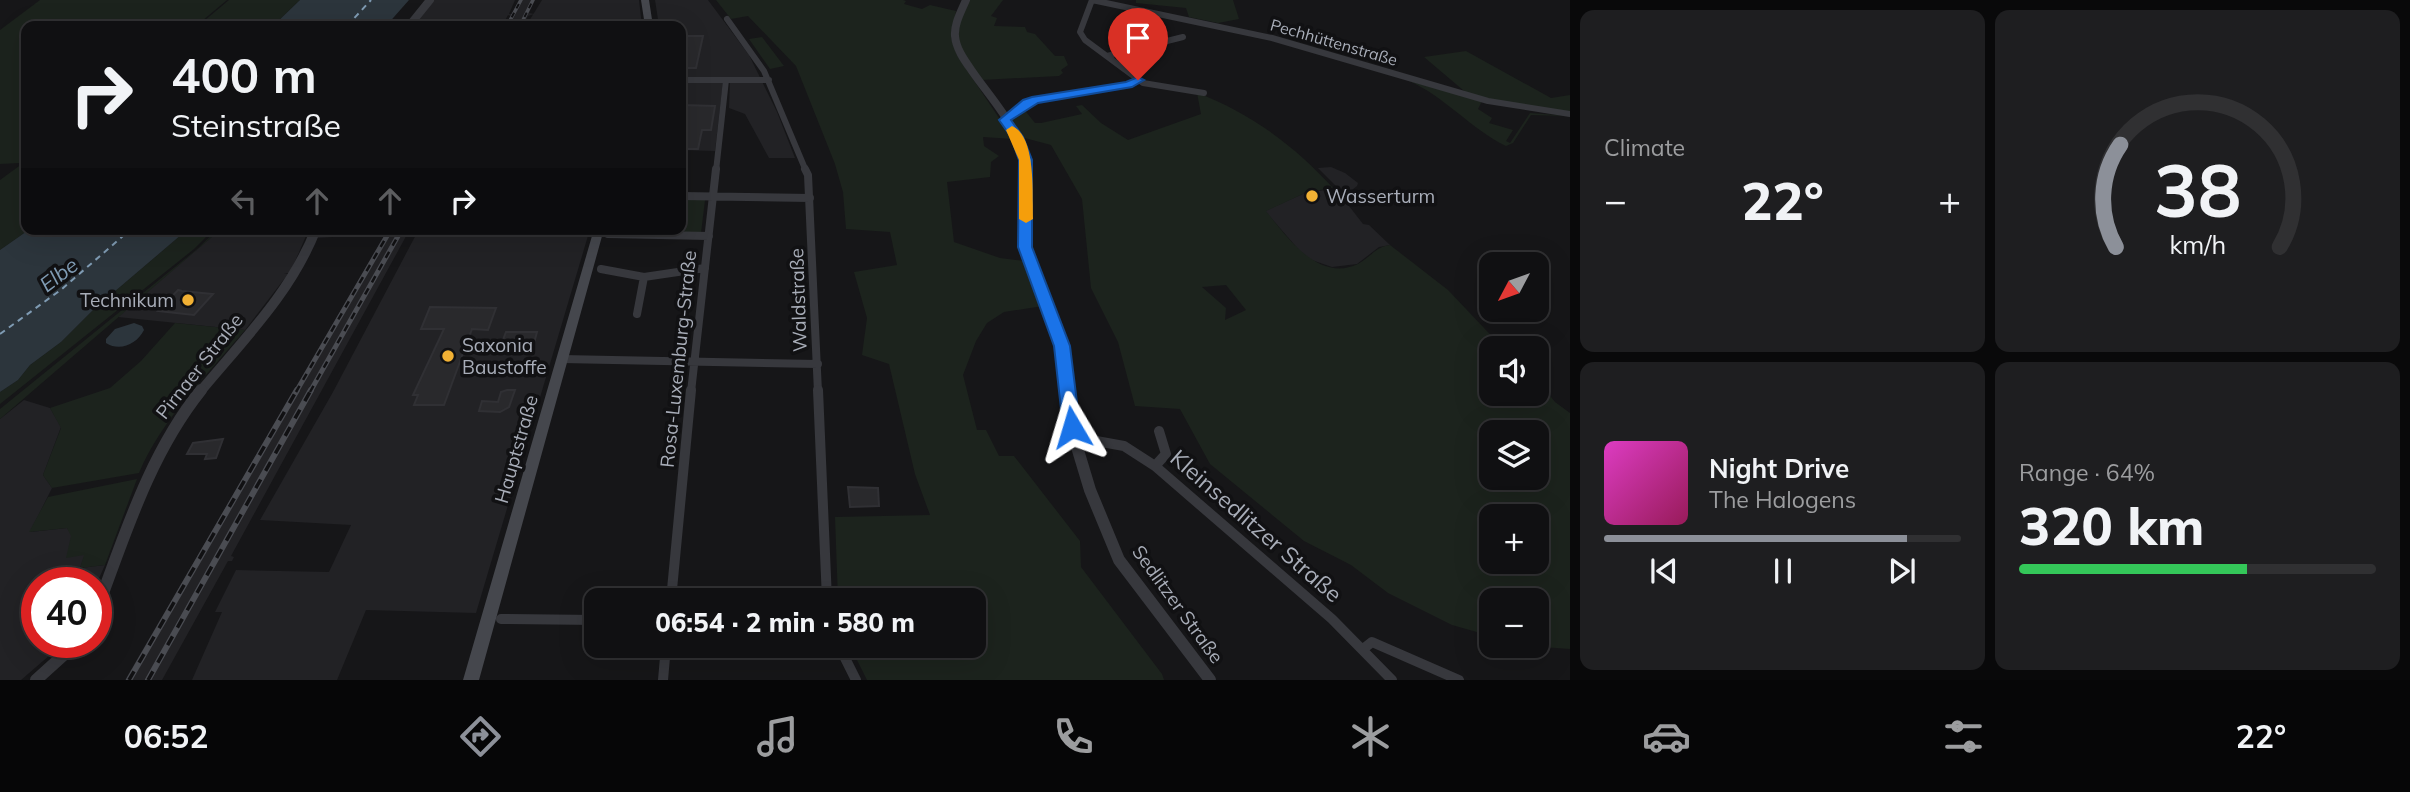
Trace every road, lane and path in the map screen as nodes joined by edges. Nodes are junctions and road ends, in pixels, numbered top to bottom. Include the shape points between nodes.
1 (429, 0) edge
2 (645, 0) edge
3 (966, 0) edge
4 (1091, 0) edge
5 (727, 19) dead end
6 (413, 21) edge
7 (648, 21) edge
8 (1183, 37) dead end
9 (1107, 56) junction
10 (686, 80) edge
11 (726, 80) junction
12 (769, 80) junction
13 (1138, 80) junction
14 (1204, 93) dead end
15 (1570, 114) edge
16 (1005, 120) junction
17 (686, 196) edge
18 (713, 197) junction
19 (810, 198) junction
20 (313, 235) edge
21 (603, 235) edge
22 (683, 235) edge
23 (709, 236) junction
24 (705, 268) junction
25 (601, 269) dead end
26 (644, 276) junction
27 (637, 314) dead end
28 (562, 359) junction
29 (694, 362) junction
30 (818, 364) junction
31 (1160, 431) dead end
32 (1074, 437) junction
33 (1155, 466) junction
34 (112, 568) edge
35 (672, 588) edge
36 (827, 588) edge
37 (501, 619) dead end
38 (584, 620) edge
39 (1363, 649) junction
40 (60, 658) edge
41 (665, 658) edge
42 (845, 658) edge
43 (36, 680) edge
44 (471, 680) edge
45 (663, 680) edge
46 (856, 680) edge
47 (1210, 680) edge
48 (1392, 680) edge
49 (1459, 680) edge

1 - 6 street
2 - 7 main road
3 - 16 street, Sedlitzer Straße via 954,32 957,48
4 - 9 street via 1080,32
4 - 15 street, Pechhüttenstraße via 1272,38 1488,101
5 - 12 street, Waldstraße
8 - 9 street
9 - 13 street
10 - 11 street
11 - 12 street
11 - 18 street, Rosa-Luxemburg-Straße
12 - 19 street, Waldstraße via 808,175
13 - 14 street
13 - 16 street via 1036,100
16 - 32 street, Sedlitzer Straße via 1026,160 1025,247 1062,346
17 - 18 street
18 - 19 street
18 - 23 street, Rosa-Luxemburg-Straße
19 - 30 street, Waldstraße
20 - 34 street, Pirnaer Straße via 296,274 183,413 162,446
21 - 28 main road, Hauptstraße
22 - 23 street
23 - 24 street, Rosa-Luxemburg-Straße
24 - 26 street
24 - 29 street, Rosa-Luxemburg-Straße
25 - 26 street
26 - 27 street
28 - 29 street
28 - 44 main road, Hauptstraße
29 - 30 street
29 - 35 street, Rosa-Luxemburg-Straße
30 - 36 street, Waldstraße
31 - 33 street via 1166,454
32 - 33 street, Kleinsedlitzer Straße via 1124,446
32 - 47 street, Sedlitzer Straße via 1119,560
33 - 39 street, Kleinsedlitzer Straße
37 - 38 street
39 - 48 street, Kleinsedlitzer Straße
39 - 49 street via 1373,642
40 - 43 street
41 - 45 street
42 - 46 street

